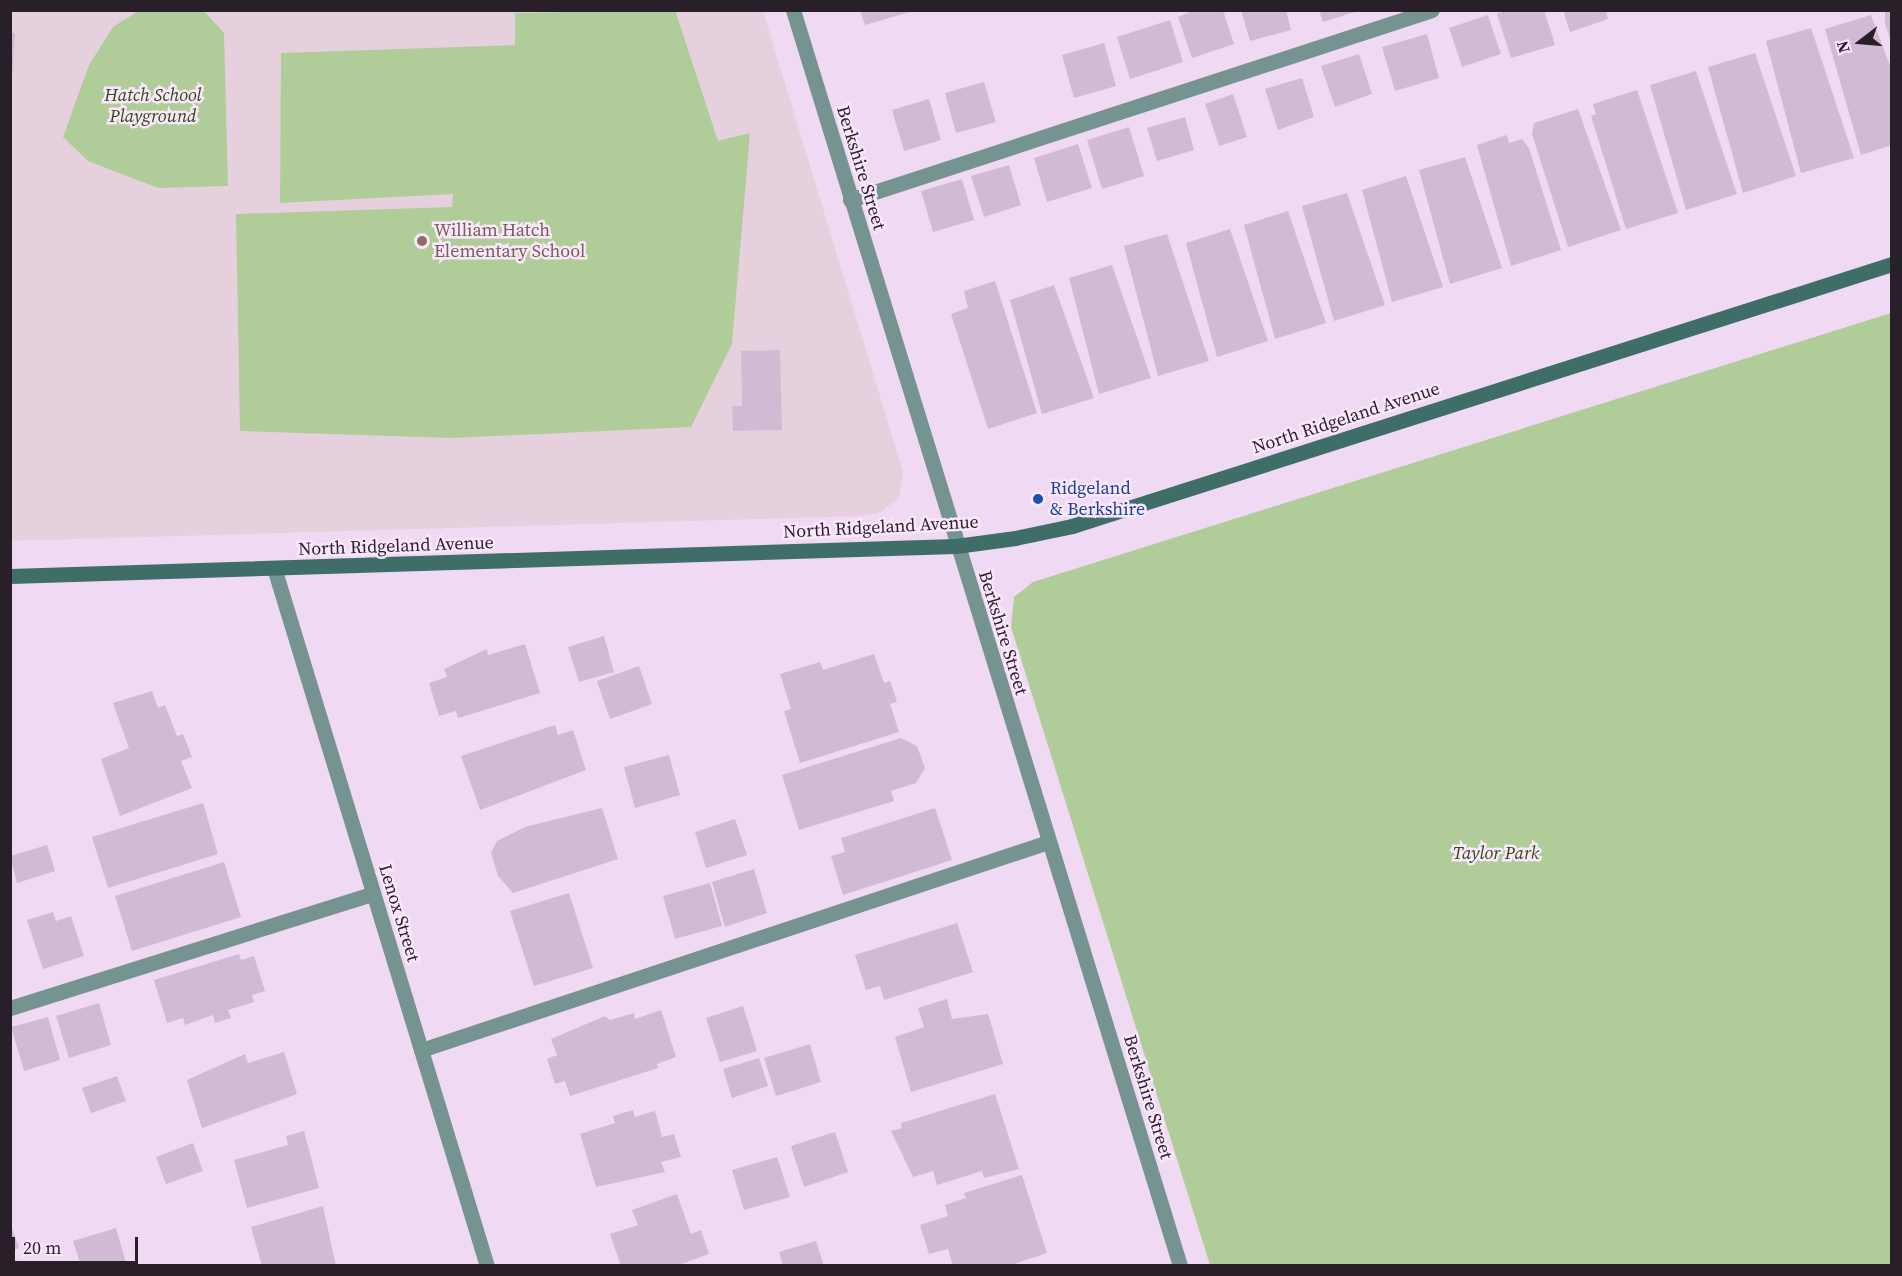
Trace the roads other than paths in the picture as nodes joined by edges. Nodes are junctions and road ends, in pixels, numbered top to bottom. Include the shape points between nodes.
1 (793, 10) edge
2 (1432, 10) edge
3 (850, 200) junction
4 (1892, 264) edge
5 (956, 546) junction
6 (275, 570) junction
7 (10, 576) edge
8 (1048, 842) junction
9 (372, 894) junction
10 (10, 1008) edge
11 (421, 1050) junction
12 (487, 1266) edge
13 (1180, 1266) edge

1 - 3 street, Berkshire Street
2 - 3 street
3 - 5 street, Berkshire Street
4 - 5 street, North Ridgeland Avenue via 1072,526
5 - 6 street, North Ridgeland Avenue
5 - 8 street, Berkshire Street
6 - 7 street, North Ridgeland Avenue
6 - 9 street, Lenox Street
8 - 11 street
8 - 13 street, Berkshire Street
9 - 10 street
9 - 11 street, Lenox Street
11 - 12 street, Lenox Street

